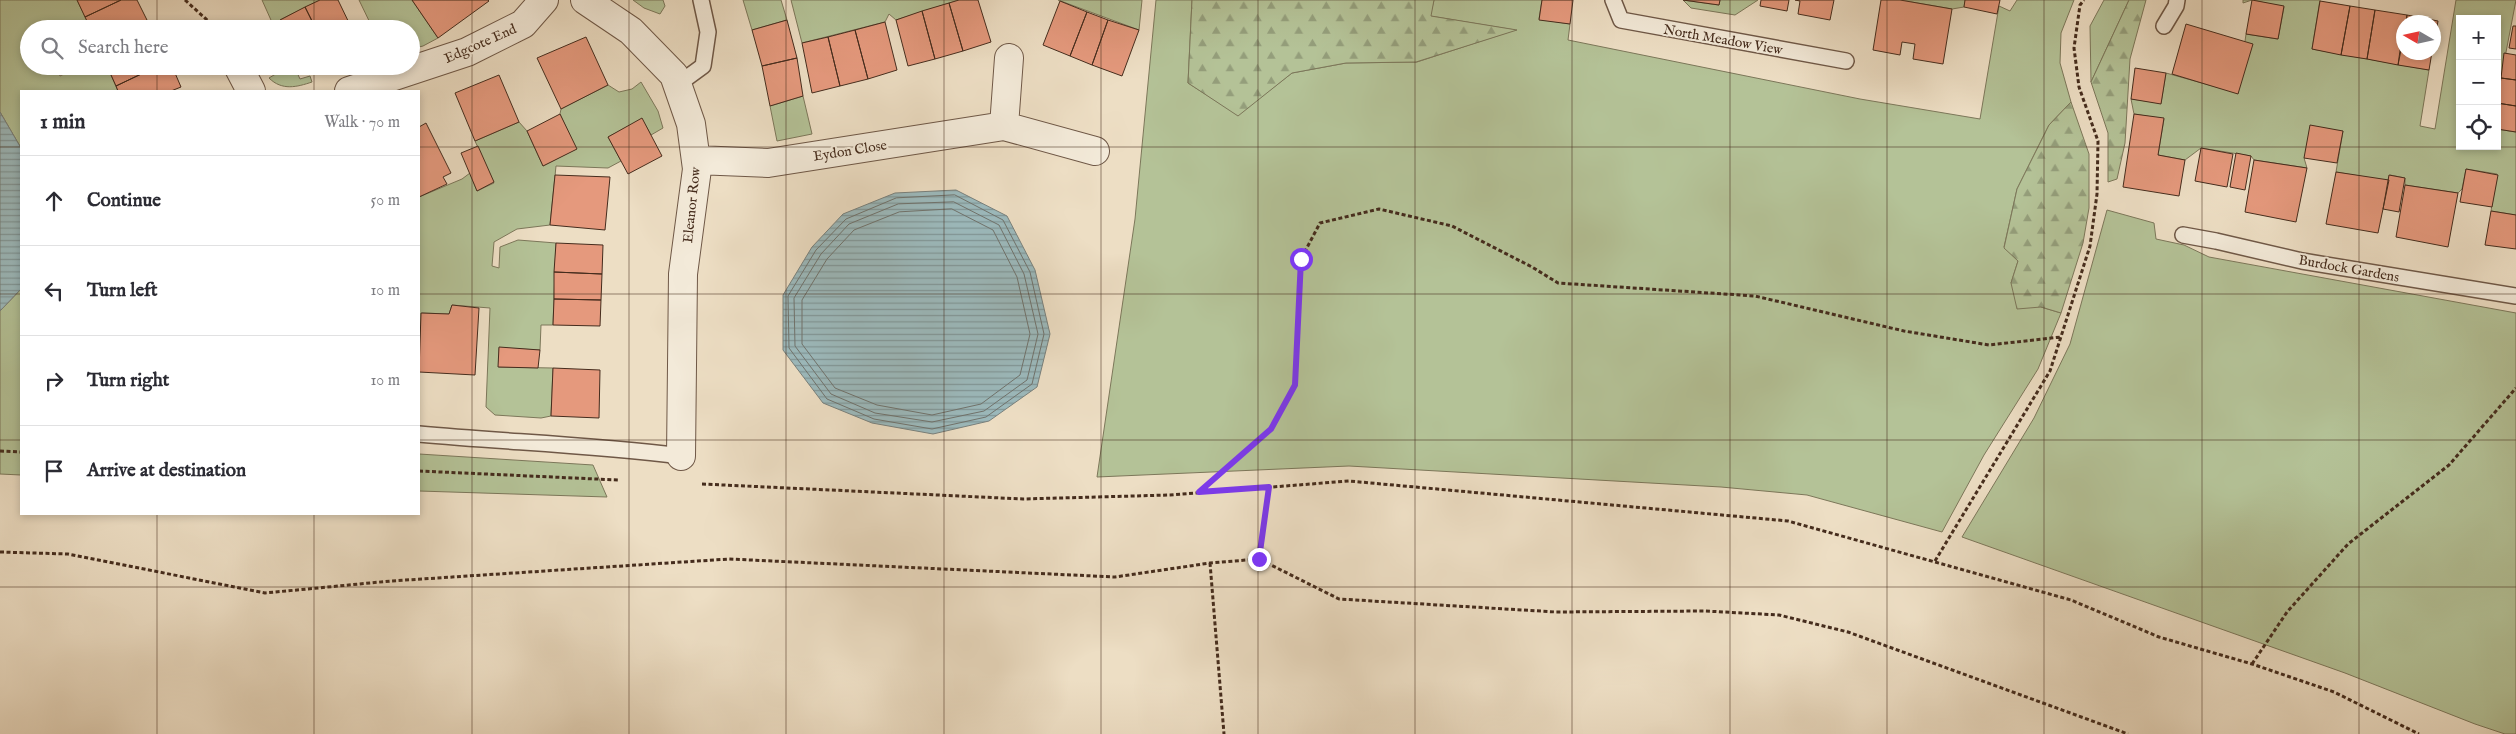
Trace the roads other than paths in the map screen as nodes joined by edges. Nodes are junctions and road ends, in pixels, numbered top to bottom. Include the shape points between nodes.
1 (544, 0) edge
2 (585, 0) edge
3 (701, 0) edge
4 (1613, 0) edge
5 (2177, 0) edge
6 (2164, 26) dead end
7 (1009, 58) dead end
8 (1846, 61) dead end
9 (420, 68) edge
10 (242, 75) edge
11 (397, 75) edge
12 (677, 85) junction
13 (250, 90) edge
14 (352, 90) edge
15 (1004, 126) junction
16 (1095, 151) dead end
17 (696, 160) junction
18 (2182, 235) dead end
19 (2516, 296) edge
20 (420, 434) edge
21 (681, 456) joint

1 - 9 street, Edgcote End via 523,24 467,52
2 - 12 street, Eleanor Row via 631,31 674,75
3 - 12 lane via 708,32 702,66
4 - 8 lane, North Meadow View via 1621,20
5 - 6 lane
7 - 15 street
10 - 13 street
11 - 14 street, Edgcote End
12 - 17 street, Eleanor Row via 692,124
15 - 16 street, Eydon Close
15 - 17 street, Eydon Close via 768,163
17 - 21 street, Eleanor Row via 683,274
18 - 19 lane, Burdock Gardens via 2302,261
20 - 21 lane via 608,447

